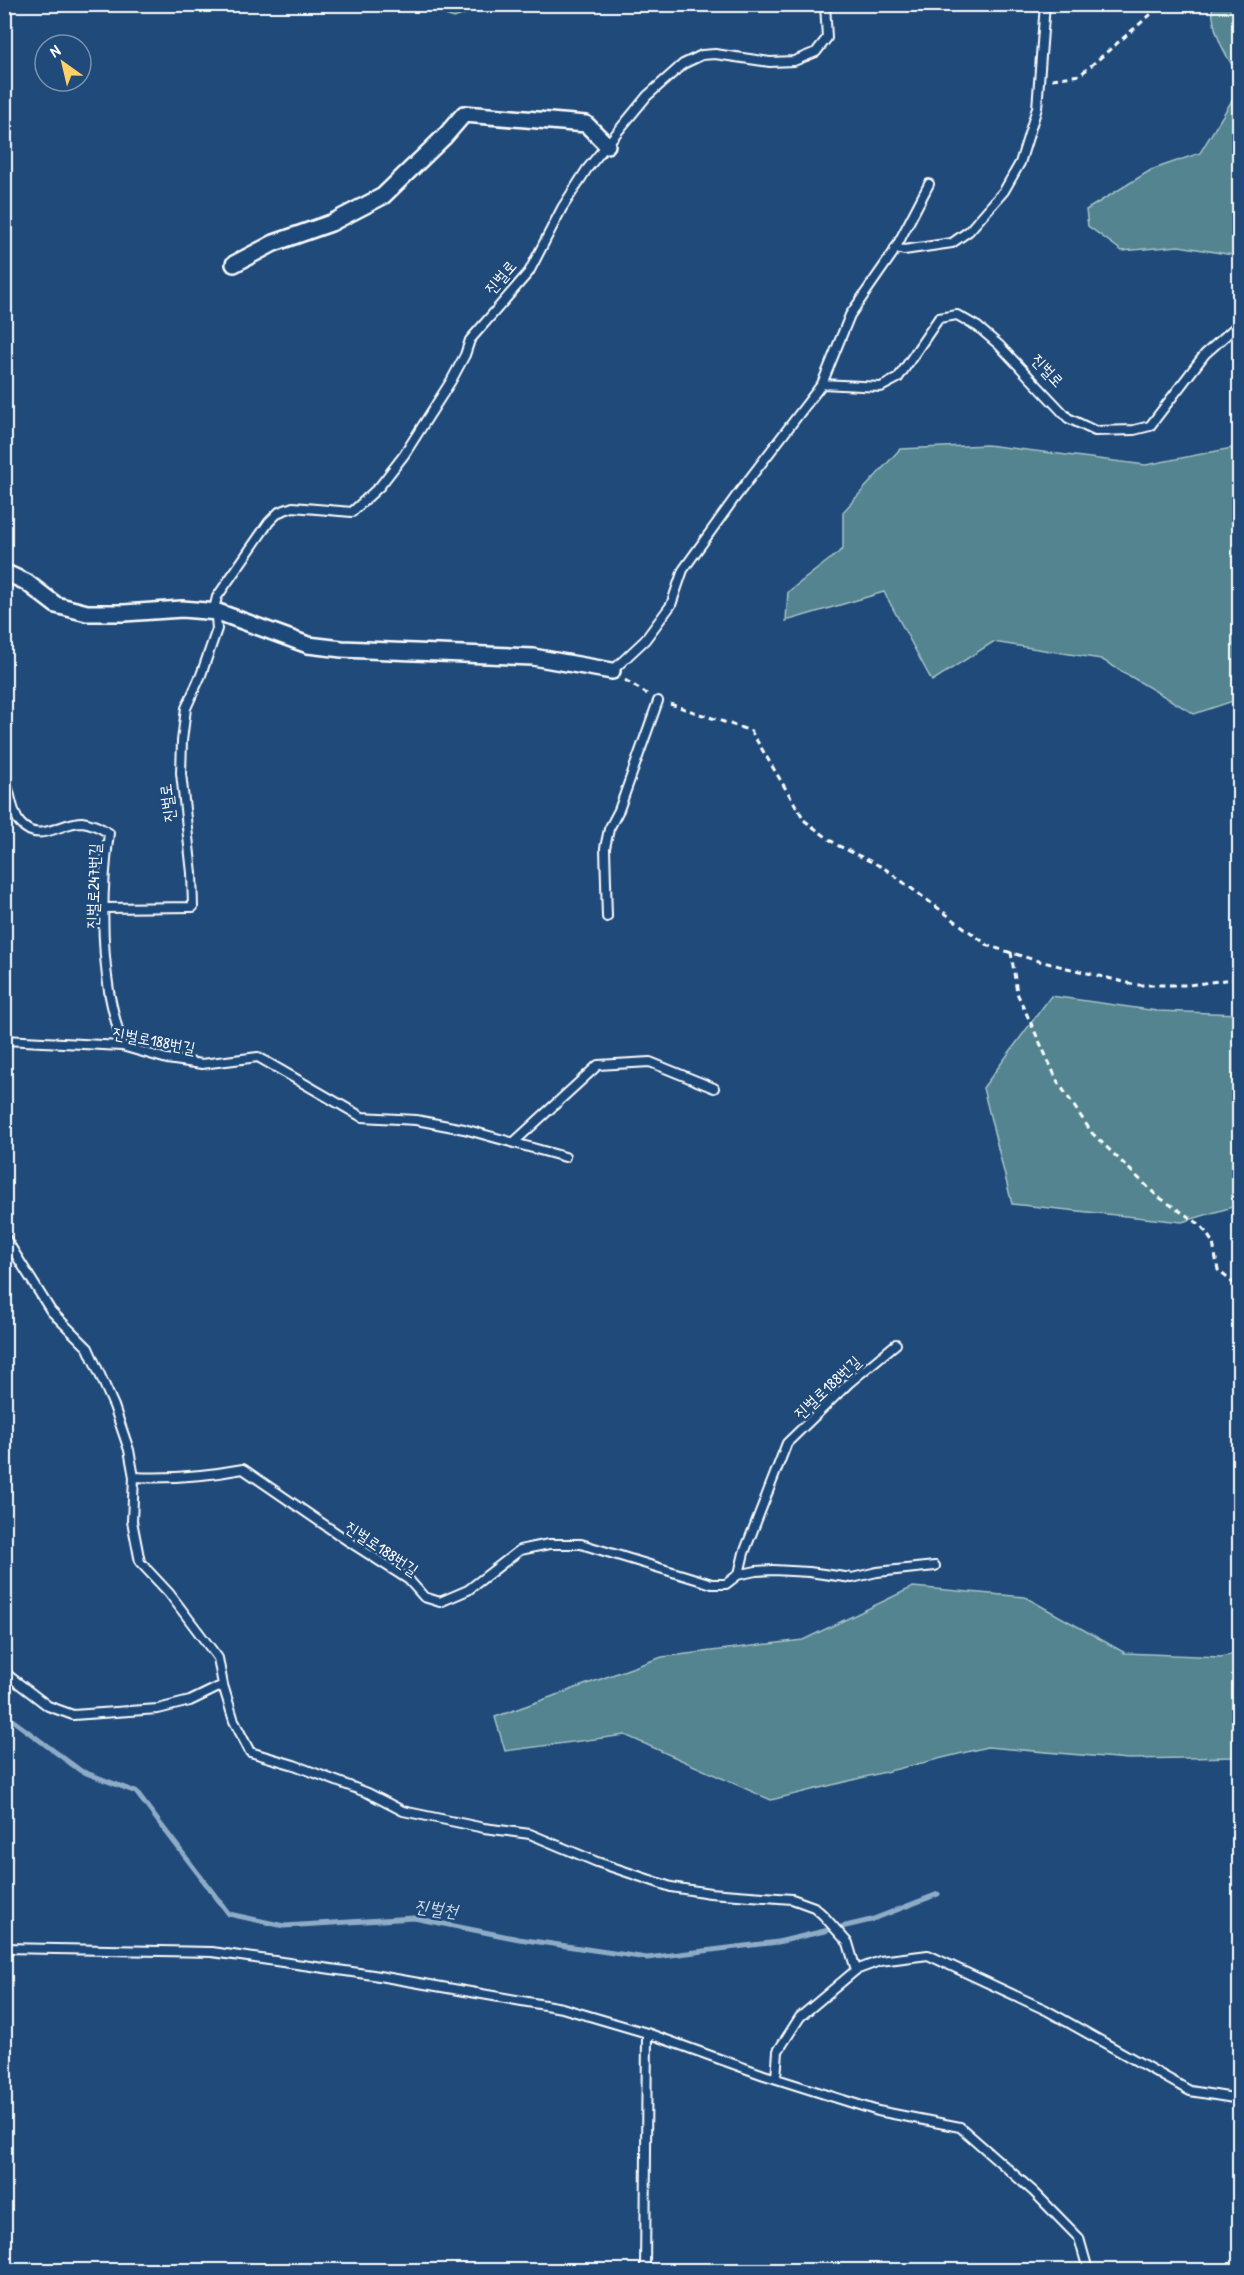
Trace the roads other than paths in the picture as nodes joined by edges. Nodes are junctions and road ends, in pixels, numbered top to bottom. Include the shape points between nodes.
1 (825, 4) edge
2 (1045, 4) edge
3 (607, 145) junction
4 (929, 184) dead end
5 (896, 248) junction
6 (234, 264) dead end
7 (1239, 323) edge
8 (822, 384) junction
9 (4, 572) edge
10 (216, 612) junction
11 (612, 671) joint
12 (658, 701) road end
13 (4, 778) edge
14 (105, 908) junction
15 (607, 917) dead end
16 (4, 1040) edge
17 (122, 1046) junction
18 (714, 1088) dead end
19 (513, 1143) junction
20 (565, 1157) dead end
21 (4, 1236) edge
22 (896, 1344) dead end
23 (134, 1478) junction
24 (935, 1566) dead end
25 (737, 1575) junction
26 (4, 1670) edge
27 (223, 1685) junction
28 (4, 1948) edge
29 (856, 1970) junction
30 (646, 2033) junction
31 (776, 2078) junction
32 (1239, 2099) edge
33 (645, 2271) edge
34 (1089, 2271) edge

1 - 3 lane, 진벌로 via 827,39 816,52 794,61 770,62 715,54 683,64 647,96
2 - 5 lane via 1037,108 1020,163 1004,191 969,231 952,243
3 - 6 street via 586,124 464,114 383,196
3 - 10 lane, 진벌로 via 562,208 529,272 470,340 436,405 380,486 352,512 293,507 279,512 217,597
4 - 5 lane
5 - 8 lane via 850,315
7 - 8 lane, 진벌로 via 1205,354 1150,426 1134,430 1095,431 1068,418 999,345 957,315 939,318 898,378 881,387
8 - 11 lane via 683,570 671,605 645,640
9 - 10 street via 26,582 56,605 87,613 182,609
10 - 11 street via 308,645 533,657
10 - 14 lane, 진벌로 via 217,629 186,708 182,741 181,773 193,908
12 - 15 lane via 609,830 605,848
13 - 14 lane, 진벌로247번길 via 19,822 30,831 40,834 81,822 109,833
14 - 17 lane, 진벌로247번길 via 109,993
16 - 17 lane, 진벌로188번길
17 - 19 lane, 진벌로188번길 via 202,1064 258,1057 362,1117 425,1122
18 - 19 lane via 650,1062 598,1065
19 - 20 lane, 진벌로188번길
21 - 23 lane via 51,1311 88,1348 118,1417
22 - 25 lane, 진벌로188번길 via 787,1443
23 - 25 lane, 진벌로188번길 via 202,1477 243,1469 409,1580 424,1597 440,1602 468,1590 520,1550 549,1544 581,1544 712,1584 726,1584
23 - 27 lane via 132,1521 140,1562 218,1658
24 - 25 lane via 852,1578 773,1570
26 - 27 lane via 48,1706 73,1715 158,1709 190,1701
27 - 29 lane via 234,1721 250,1752 368,1793 403,1811 530,1834 672,1887 792,1899 823,1915 848,1943
28 - 30 lane via 212,1952 562,2008
29 - 31 lane via 800,2017 778,2051
29 - 32 lane via 880,1961 928,1955 1046,2010 1190,2091
30 - 31 lane
30 - 33 lane
31 - 34 lane via 878,2111 960,2127 1079,2238

